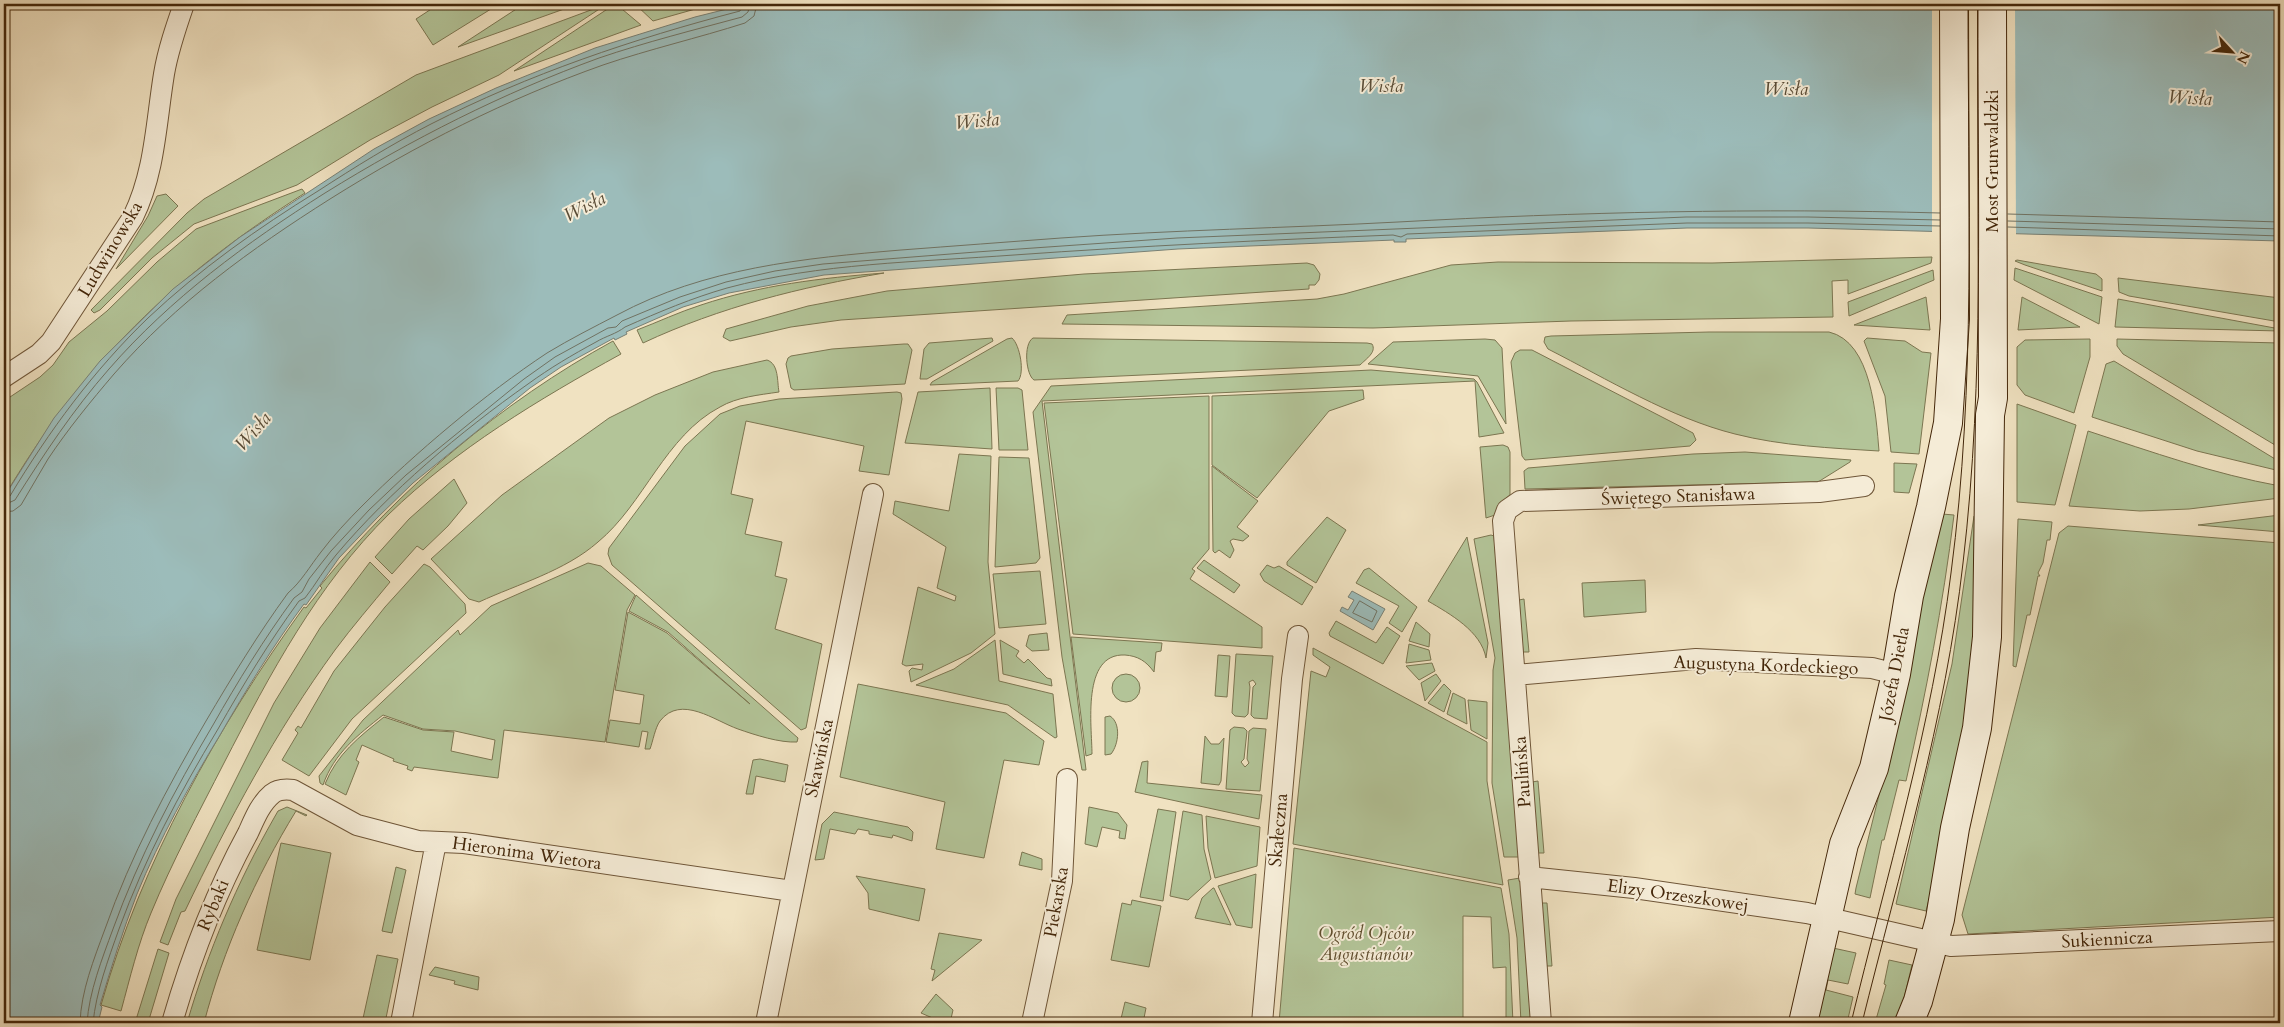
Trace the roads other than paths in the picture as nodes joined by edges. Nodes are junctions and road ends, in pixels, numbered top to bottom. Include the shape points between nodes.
1 (184, 4) edge
2 (1954, 4) edge
3 (1992, 4) edge
4 (1955, 319) joint
5 (4, 377) edge
6 (1864, 486) dead end
7 (873, 494) dead end
8 (1503, 521) joint
9 (1298, 636) dead end
10 (1896, 674) junction
11 (1515, 675) junction
12 (1067, 779) dead end
13 (272, 794) joint
14 (436, 842) junction
15 (1529, 878) junction
16 (792, 891) junction
17 (1826, 917) junction
18 (2280, 931) edge
19 (1934, 942) junction
20 (172, 1023) edge
21 (401, 1023) edge
22 (766, 1023) edge
23 (1032, 1023) edge
24 (1262, 1023) edge
25 (1541, 1023) edge
26 (1803, 1023) edge
27 (1909, 1023) edge

1 - 5 street, Ludwinowska via 171,44 154,155 133,217 51,342
2 - 4 street, Most Grunwaldzki
3 - 19 street, Most Grunwaldzki via 1993,398 1985,665 1974,751 1955,828
4 - 10 street, Józefa Dietla via 1948,423 1909,596
6 - 8 street, Świętego Stanisława via 1819,492 1520,501 1506,510
7 - 16 street, Skawińska
8 - 11 street, Paulińska
9 - 24 street, Skałeczna
10 - 11 street, Augustyna Kordeckiego via 1872,668 1696,659
10 - 17 street, Józefa Dietla via 1874,768 1844,844
11 - 15 street, Paulińska
12 - 23 street, Piekarska via 1062,880
13 - 14 street, Hieronima Wietora via 282,789 293,790 357,825 418,841
13 - 20 street, Rybaki via 262,806 222,883 194,953
14 - 16 street, Hieronima Wietora via 464,843
14 - 21 street
15 - 17 street, Elizy Orzeszkowej via 1634,888
15 - 25 street, Paulińska
16 - 22 street, Skawińska
17 - 19 street, Elizy Orzeszkowej
17 - 26 street, Józefa Dietla
18 - 19 street, Sukiennicza via 1966,947
19 - 27 street

